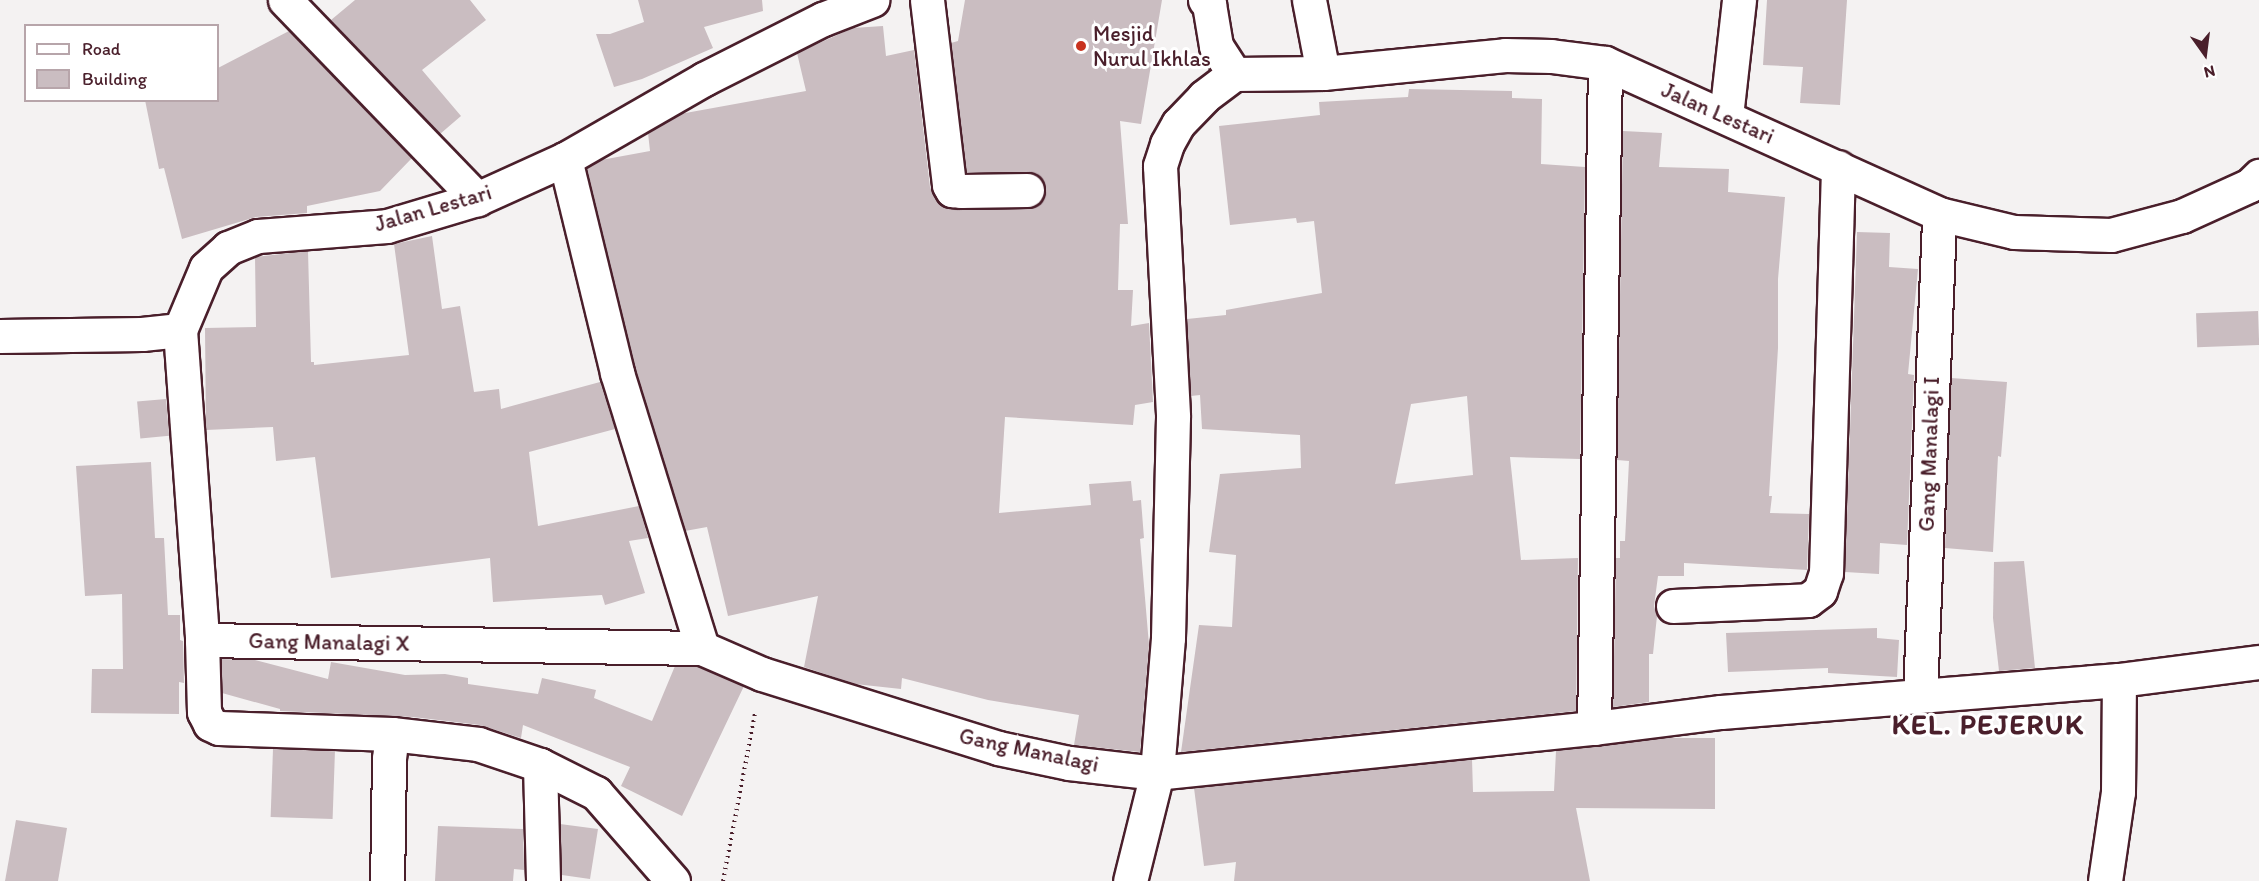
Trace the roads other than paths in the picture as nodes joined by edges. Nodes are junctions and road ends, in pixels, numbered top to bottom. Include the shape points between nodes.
1 (285, 0) edge
2 (872, 0) edge
3 (927, 0) edge
4 (1205, 0) edge
5 (1309, 0) edge
6 (1739, 0) edge
7 (822, 9) edge
8 (1605, 63) junction
9 (1323, 73) junction
10 (1234, 74) junction
11 (1726, 116) junction
12 (565, 159) junction
13 (1838, 167) junction
14 (2259, 176) edge
15 (1027, 190) dead end
16 (477, 199) junction
17 (1939, 214) junction
18 (180, 330) junction
19 (0, 336) edge
20 (1673, 606) dead end
21 (202, 640) junction
22 (702, 648) junction
23 (2259, 662) edge
24 (762, 674) joint
25 (2119, 680) junction
26 (1920, 694) junction
27 (1594, 728) junction
28 (392, 734) junction
29 (540, 765) junction
30 (1157, 773) junction
31 (387, 881) edge
32 (543, 881) edge
33 (673, 881) edge
34 (1130, 881) edge
35 (2104, 881) edge

1 - 16 street
2 - 7 street, Jalan Lestari
3 - 15 street via 949,185 952,190 961,191
4 - 10 street via 1216,46
5 - 9 street
6 - 11 street
7 - 12 street, Jalan Lestari
8 - 9 street, Jalan Lestari via 1505,55
8 - 11 street, Jalan Lestari
8 - 27 street
9 - 10 street, Jalan Lestari
10 - 30 street via 1178,124 1160,166 1173,417 1168,638
11 - 13 street, Jalan Lestari
12 - 16 street, Jalan Lestari
12 - 22 street via 617,373
13 - 17 street, Jalan Lestari
13 - 20 street via 1826,573 1820,591 1808,600
14 - 17 street, Jalan Lestari via 2182,216 2110,235 2014,232
16 - 18 street, Jalan Lestari via 387,226 258,236 228,248 206,268
17 - 26 street, Gang Manalagi I
18 - 19 street
18 - 21 street
21 - 22 street, Gang Manalagi X
21 - 28 street via 204,712 210,724 230,729
22 - 24 street, Gang Manalagi X
23 - 25 street, Gang Manalagi
24 - 30 street, Gang Manalagi via 998,748 1069,763
25 - 26 street, Gang Manalagi
25 - 35 street via 2118,792
26 - 27 street, Gang Manalagi
27 - 30 street, Gang Manalagi
28 - 29 street via 478,744
28 - 31 street
29 - 32 street
29 - 33 street via 596,793
30 - 34 street

